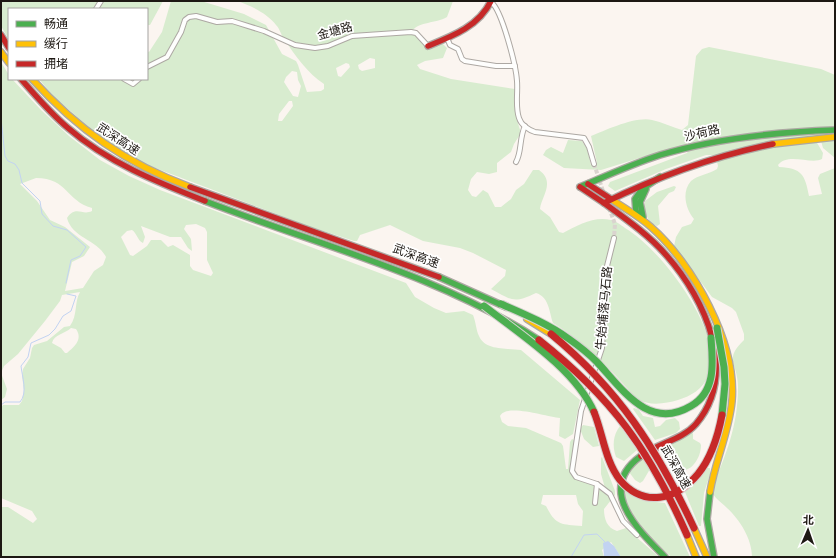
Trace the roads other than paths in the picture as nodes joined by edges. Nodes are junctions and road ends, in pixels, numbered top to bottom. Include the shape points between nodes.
1 (491, 2) edge
2 (1, 35) edge
3 (447, 38) junction
4 (8, 46) edge
5 (428, 46) joint
6 (1, 52) edge
7 (8, 62) edge
8 (148, 66) edge
9 (515, 66) junction
10 (22, 80) edge
11 (33, 80) edge
12 (126, 80) edge
13 (138, 80) edge
14 (525, 126) junction
15 (835, 130) edge
16 (835, 137) edge
17 (516, 162) dead end
18 (594, 164) tunnel mouth
19 (660, 177) junction
20 (588, 184) junction
21 (611, 199) junction
22 (604, 203) junction
23 (648, 225) junction
24 (614, 238) tunnel mouth
25 (501, 304) junction
26 (484, 306) junction
27 (717, 328) junction
28 (711, 338) junction
29 (597, 484) junction
30 (595, 503) dead end
31 (637, 535) dead end
32 (665, 557) edge
33 (696, 557) edge
34 (707, 557) edge
35 (714, 557) edge

1 - 3 main road, 金塘路 via 485,13 477,20
1 - 9 street via 498,14
2 - 4 main road
3 - 5 main road, 金塘路
3 - 9 street via 465,61
5 - 8 street, 金塘路 via 416,33 411,32 352,36 328,46 309,48 289,43 246,25 193,16 185,20 167,57
6 - 7 main road
9 - 14 street via 519,115
10 - 26 main road, 武深高速 via 64,126 109,158 140,175 429,282
11 - 25 main road, 武深高速 via 62,112 107,147 131,161 185,185 434,274
12 - 13 street via 133,84
14 - 17 street
14 - 18 street via 535,132 584,138
15 - 20 main road, 沙荷路 via 780,131 709,142 636,163
16 - 19 main road via 751,148
19 - 21 main road
19 - 23 main road via 646,189 641,198 641,210
20 - 21 main road
20 - 22 main road, 沙荷路 via 580,187
21 - 22 main road
21 - 23 main road
22 - 28 main road via 643,232 674,265 697,302
23 - 27 main road via 676,255 692,278
24 - 29 street, 牛始埔落马石路 via 607,266 602,348 581,411 572,469 576,477
25 - 28 main road, bridge via 530,316 570,340 600,366 633,402 656,414 670,414 687,409 705,394 714,369
25 - 34 main road, 武深高速, bridge via 551,334 571,350 622,404 663,464
26 - 27 main road, bridge via 529,342 578,387 595,413 616,475 629,490 650,498 665,498 689,484 701,469 714,445 725,393 724,368
26 - 33 main road, 武深高速, bridge via 514,322 567,360 591,382 627,424 663,480
27 - 35 main road via 725,349 731,398 729,423 708,498 708,533
28 - 32 main road via 717,380 713,399 705,413 696,425 682,435 638,457 626,470 622,484 624,511
29 - 30 street
29 - 31 street, 牛始埔落马石路 via 610,494 623,521

